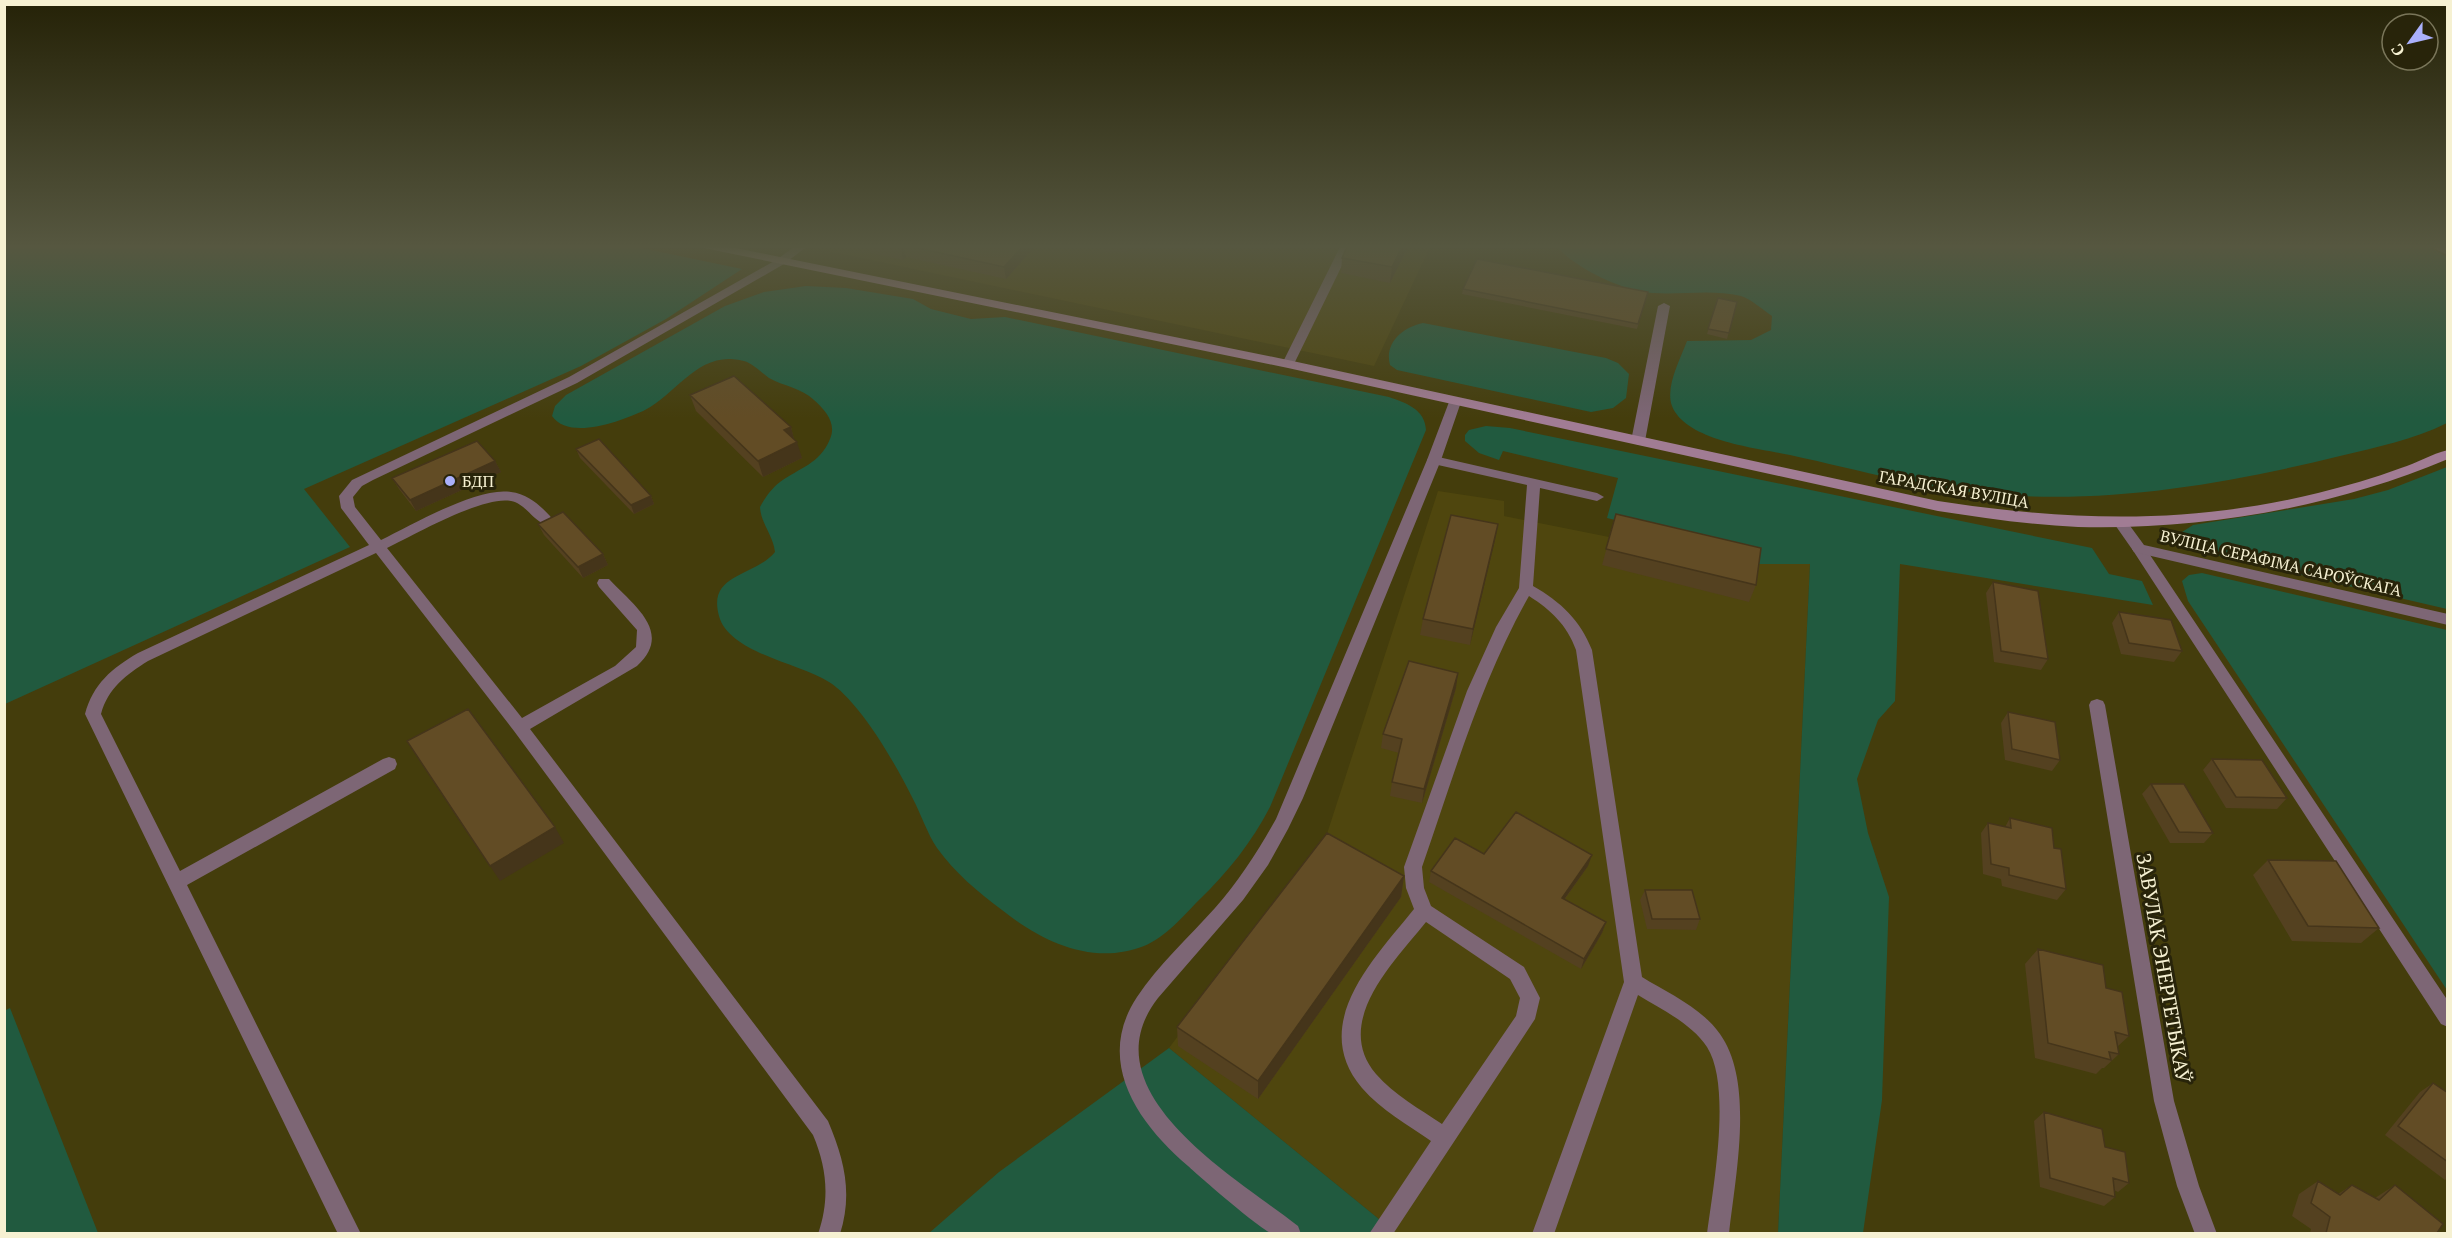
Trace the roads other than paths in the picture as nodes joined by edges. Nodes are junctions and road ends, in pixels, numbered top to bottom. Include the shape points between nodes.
1 (708, 303) edge
2 (983, 303) edge
3 (1318, 303) edge
4 (1664, 306) dead end
5 (1288, 364) junction
6 (1455, 402) junction
7 (1638, 441) junction
8 (2448, 454) edge
9 (1434, 460) junction
10 (1534, 482) junction
11 (1597, 497) dead end
12 (545, 519) edge
13 (2120, 522) junction
14 (379, 546) junction
15 (2139, 549) junction
16 (604, 583) dead end
17 (1526, 588) junction
18 (2448, 620) edge
19 (2097, 705) dead end
20 (520, 727) junction
21 (389, 764) dead end
22 (176, 882) junction
23 (1424, 911) junction
24 (1633, 982) junction
25 (2448, 1018) edge
26 (1444, 1138) junction
27 (350, 1233) edge
28 (829, 1233) edge
29 (1290, 1233) edge
30 (1380, 1233) edge
31 (1543, 1233) edge
32 (1719, 1233) edge
33 (2206, 1233) edge

1 - 14 street via 573,380 357,483 346,502
2 - 5 main road, ГАРАДСКАЯ ВУЛІЦА
3 - 5 street
4 - 7 street
5 - 6 main road, ГАРАДСКАЯ ВУЛІЦА
6 - 7 main road, ГАРАДСКАЯ ВУЛІЦА
6 - 9 street
7 - 13 main road, ГАРАДСКАЯ ВУЛІЦА via 1938,506 2027,519
8 - 13 main road, ГАРАДСКАЯ ВУЛІЦА via 2382,481 2331,494 2186,518
9 - 10 street
9 - 29 street via 1272,846 1138,1012 1130,1039 1129,1068 1153,1118 1174,1140
10 - 11 street
10 - 17 street
12 - 14 street via 526,500 500,495 469,504
13 - 15 street, ВУЛІЦА СЕРАФІМА САРОЎСКАГА
14 - 20 street
14 - 22 street via 143,657 120,670 95,700 93,714
15 - 18 street, ВУЛІЦА СЕРАФІМА САРОЎСКАГА
15 - 25 street
16 - 20 street via 644,628 644,649 620,670
17 - 23 street via 1484,669 1416,855 1413,877
17 - 24 street via 1572,623 1584,650
19 - 33 street, ЗАВУЛАК ЭНЕРГЕТЫКАЎ via 2164,1101
20 - 28 street via 821,1128 834,1159 837,1193
21 - 22 street
22 - 27 street
23 - 26 street via 1368,985 1348,1035 1350,1051 1368,1080
23 - 26 street via 1517,973 1530,998 1525,1018
24 - 31 street
24 - 32 street via 1701,1027 1724,1058 1730,1096
26 - 30 street

